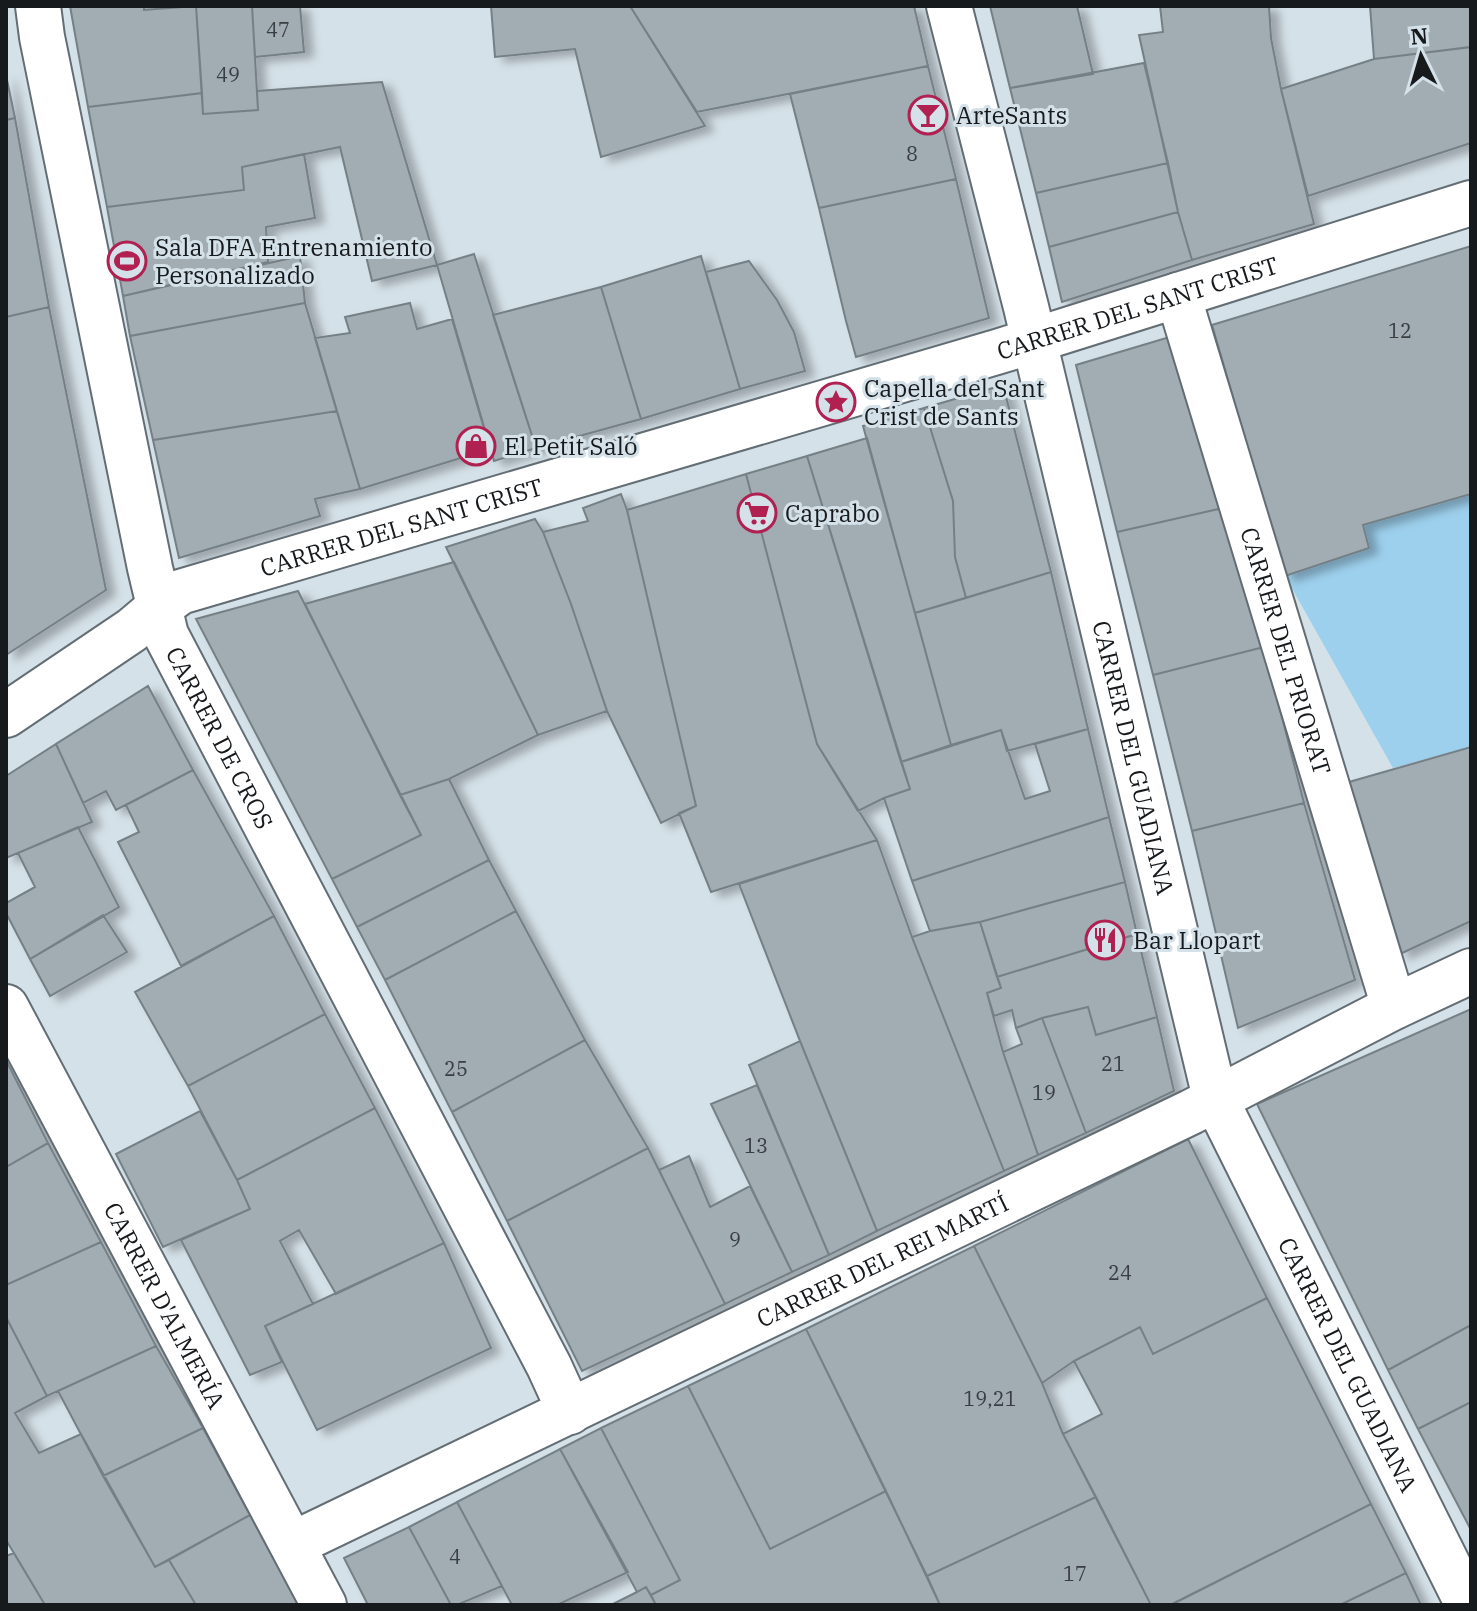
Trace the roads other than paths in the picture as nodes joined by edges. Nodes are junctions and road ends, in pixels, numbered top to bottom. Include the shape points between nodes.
1 (38, 6) edge
2 (949, 6) edge
3 (1471, 203) edge
4 (1178, 295) junction
5 (1034, 339) junction
6 (158, 608) junction
7 (6, 715) edge
8 (1471, 971) edge
9 (6, 1007) edge
10 (1394, 1007) junction
11 (1215, 1098) junction
12 (570, 1412) junction
13 (293, 1544) junction
14 (324, 1605) edge
15 (1468, 1605) edge

1 - 6 street, CARRER DE CROS
2 - 5 street, CARRER DEL GUADIANA
3 - 4 street, CARRER DEL SANT CRIST
4 - 5 street, CARRER DEL SANT CRIST
4 - 10 street, CARRER DEL PRIORAT
5 - 6 street, CARRER DEL SANT CRIST via 180,592
5 - 11 street, CARRER DEL GUADIANA
6 - 7 street, CARRER DEL SANT CRIST
6 - 12 street, CARRER DE CROS via 166,635
8 - 10 street, CARRER DEL REI MARTÍ
9 - 13 street, CARRER D'ALMERÍA
10 - 11 street, CARRER DEL REI MARTÍ
11 - 12 street, CARRER DEL REI MARTÍ
11 - 15 street, CARRER DEL GUADIANA
12 - 13 street, CARRER DEL REI MARTÍ
13 - 14 street, CARRER D'ALMERÍA

